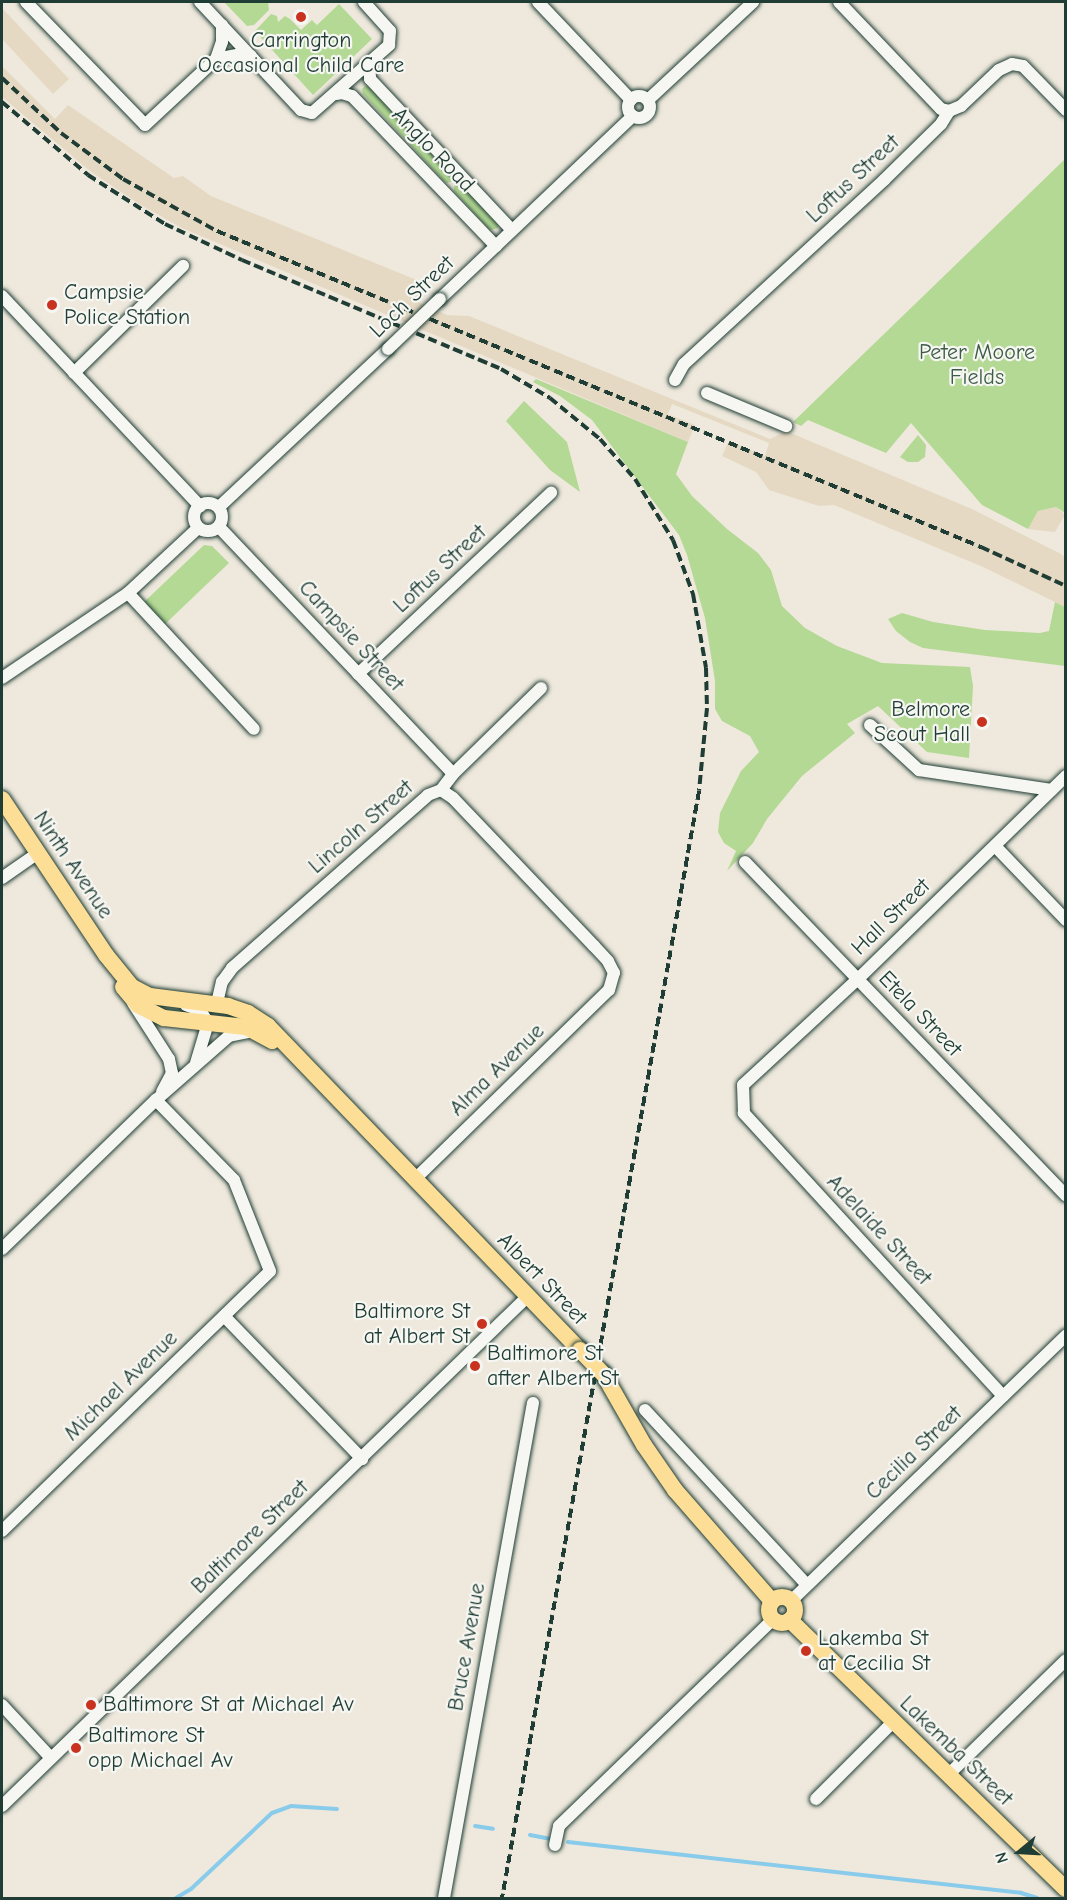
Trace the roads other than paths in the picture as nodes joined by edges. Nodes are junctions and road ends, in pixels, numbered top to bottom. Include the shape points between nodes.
1 (26, 2) edge
2 (200, 2) edge
3 (364, 2) edge
4 (538, 2) edge
5 (753, 2) edge
6 (839, 2) edge
7 (222, 25) junction
8 (251, 56) junction
9 (216, 59) junction
10 (369, 63) junction
11 (336, 94) junction
12 (631, 100) junction
13 (648, 100) junction
14 (1065, 110) edge
15 (949, 111) junction
16 (633, 116) junction
17 (512, 230) junction
18 (496, 246) junction
19 (183, 266) dead end
20 (2, 296) edge
21 (74, 373) junction
22 (675, 381) dead end
23 (706, 393) dead end
24 (786, 426) dead end
25 (551, 493) dead end
26 (200, 506) junction
27 (219, 507) junction
28 (219, 527) junction
29 (198, 528) junction
30 (128, 593) junction
31 (358, 674) junction
32 (2, 678) edge
33 (541, 688) dead end
34 (870, 725) dead end
35 (254, 729) dead end
36 (453, 774) junction
37 (1065, 776) edge
38 (441, 790) junction
39 (1051, 790) junction
40 (2, 798) edge
41 (995, 846) junction
42 (38, 853) junction
43 (745, 862) dead end
44 (2, 878) edge
45 (1065, 920) edge
46 (106, 956) junction
47 (858, 979) junction
48 (127, 994) junction
49 (162, 997) junction
50 (217, 1003) junction
51 (208, 1023) junction
52 (264, 1035) junction
53 (195, 1068) junction
54 (743, 1085) joint
55 (328, 1088) junction
56 (156, 1100) junction
57 (415, 1179) junction
58 (1065, 1195) edge
59 (2, 1249) edge
60 (527, 1297) junction
61 (224, 1316) junction
62 (1065, 1335) edge
63 (1003, 1396) junction
64 (533, 1403) dead end
65 (645, 1410) dead end
66 (362, 1459) junction
67 (2, 1531) edge
68 (807, 1585) junction
69 (772, 1601) junction
70 (791, 1601) junction
71 (781, 1619) junction
72 (1065, 1660) edge
73 (2, 1705) edge
74 (894, 1721) junction
75 (51, 1758) junction
76 (949, 1774) junction
77 (816, 1798) dead end
78 (2, 1806) edge
79 (555, 1845) dead end
80 (1065, 1889) edge
81 (444, 1899) edge

1 - 9 street via 145,125
2 - 7 street
3 - 10 street via 387,26 392,39
4 - 12 street
5 - 13 street
6 - 15 street via 941,109
7 - 8 street
7 - 9 street
8 - 9 street
8 - 11 street via 306,113 318,110
10 - 11 street
10 - 17 street, Anglo Road via 370,79
11 - 18 street, Anglo Road via 352,96
12 - 13 street via 640,96
12 - 16 street
13 - 16 street via 648,113 640,118
14 - 15 street, Loftus Street via 1027,69 1012,64 999,70 961,106
15 - 22 street, Loftus Street via 884,180 684,364
16 - 17 street, Loch Street
17 - 18 street, Loch Street
18 - 27 street, Loch Street, bridge
19 - 21 street
20 - 21 street
21 - 26 street
23 - 24 street
25 - 31 street, Loftus Street
26 - 27 street via 212,503
26 - 29 street via 194,517
27 - 28 street via 223,519
28 - 29 street via 207,532
28 - 31 street, Campsie Street
29 - 30 street
30 - 32 street
30 - 35 street
31 - 36 street, Campsie Street
33 - 36 street, Lincoln Street
34 - 39 street via 919,770
36 - 38 street, Lincoln Street
37 - 39 street, Hall Street
38 - 50 street, Lincoln Street via 428,795 232,968 222,982
38 - 57 street, Alma Avenue via 453,798 608,962 614,974 609,990
39 - 41 street, Hall Street
40 - 42 main road, Ninth Avenue
41 - 45 street
41 - 47 street, Hall Street
42 - 44 street
42 - 46 main road, Ninth Avenue
43 - 47 street, Etela Street
46 - 48 main road, Albert Street
46 - 49 main road, Albert Street via 132,987
47 - 54 street, Hall Street
47 - 58 street, Etela Street
48 - 51 main road, Albert Street via 147,1011 164,1018
48 - 56 street via 171,1066 170,1079
49 - 50 main road, Albert Street
49 - 51 street via 200,1010
50 - 55 main road, Albert Street via 259,1019
51 - 52 main road, Albert Street via 246,1027
51 - 53 street
52 - 53 street via 235,1034
52 - 55 main road, Albert Street
53 - 56 street
54 - 63 street, Adelaide Street via 744,1113
55 - 57 main road, Albert Street
56 - 59 street
56 - 61 street, Michael Avenue via 234,1180 270,1271
57 - 60 main road, Albert Street
60 - 66 street, Baltimore Street
60 - 69 main road, Albert Street, bridge via 604,1375 675,1490
61 - 66 street
61 - 67 street, Michael Avenue
62 - 63 street, Cecilia Street
63 - 68 street, Cecilia Street
64 - 81 street, Bruce Avenue
65 - 68 street
66 - 75 street, Baltimore Street
68 - 70 street, Cecilia Street
69 - 70 main road via 779,1597
69 - 71 main road via 769,1612
70 - 71 main road via 794,1613
71 - 74 main road, Lakemba Street
71 - 79 street via 559,1826
72 - 76 street
73 - 75 street
74 - 76 main road, Lakemba Street
74 - 77 street
75 - 78 street, Baltimore Street
76 - 80 main road, Lakemba Street

